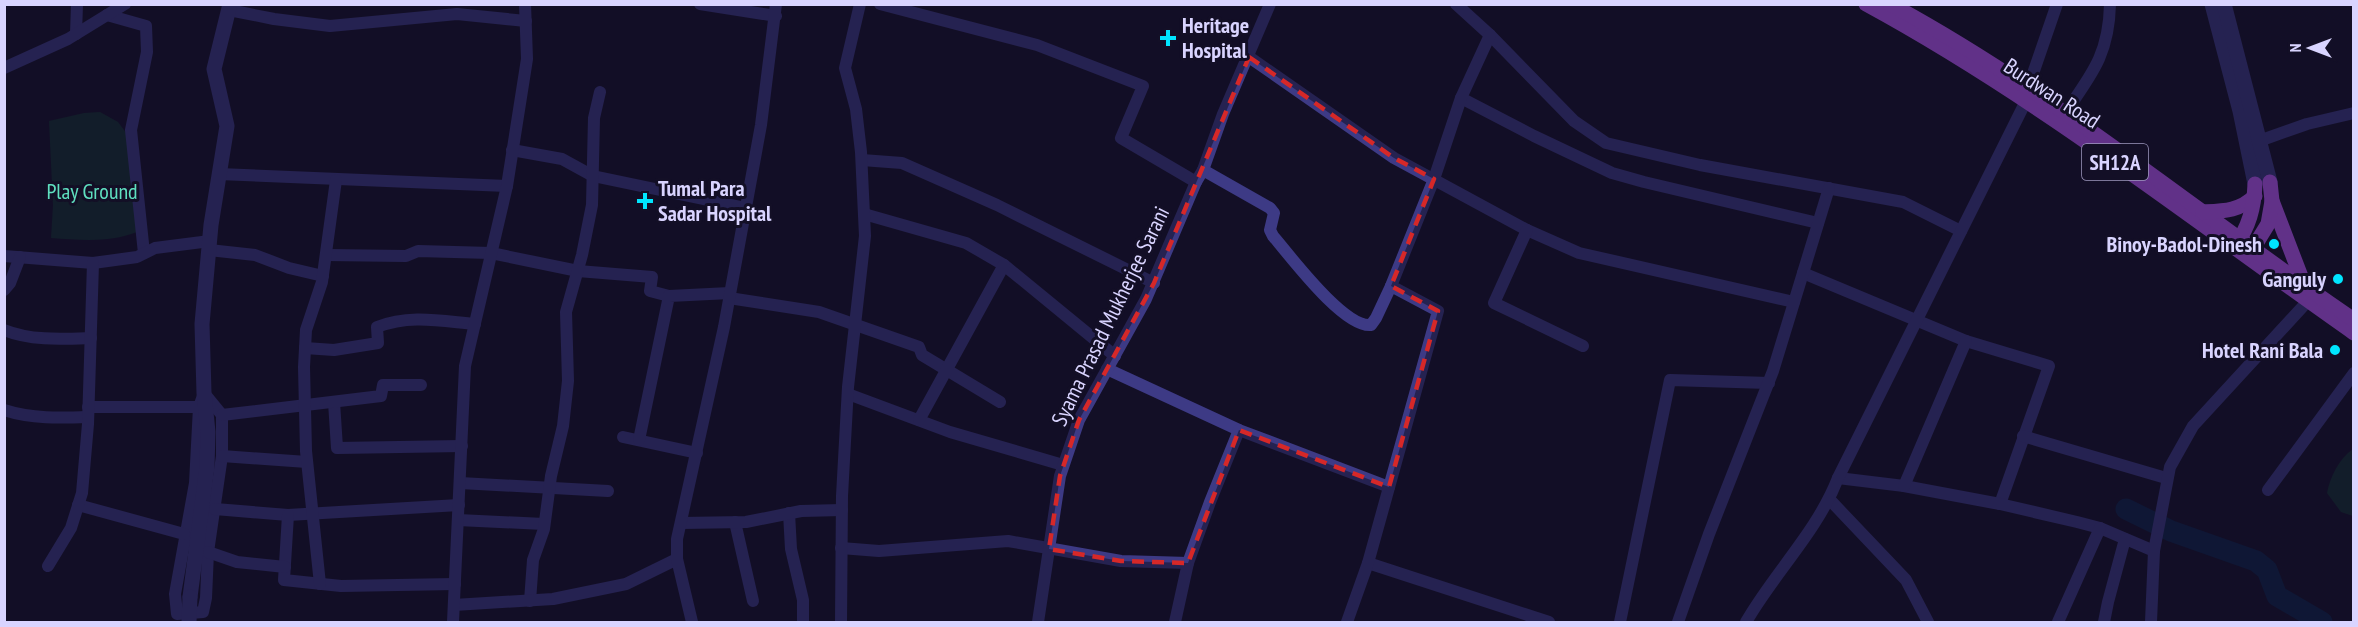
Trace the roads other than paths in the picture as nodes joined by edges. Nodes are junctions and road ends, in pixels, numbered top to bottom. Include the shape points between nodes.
1 (77, 4) edge
2 (125, 4) edge
3 (525, 4) edge
4 (700, 4) edge
5 (860, 4) edge
6 (880, 4) edge
7 (1270, 4) edge
8 (1456, 4) edge
9 (1866, 4) edge
10 (1890, 4) edge
11 (2057, 4) edge
12 (2110, 4) edge
13 (2212, 4) edge
14 (2224, 4) edge
15 (229, 7) edge
16 (1909, 9) edge
17 (776, 10) edge
18 (107, 15) junction
19 (526, 21) junction
20 (76, 34) junction
21 (1490, 35) junction
22 (1249, 57) junction
23 (4, 68) edge
24 (600, 92) dead end
25 (2027, 95) junction
26 (1461, 98) junction
27 (2065, 113) junction
28 (2354, 113) edge
29 (2259, 141) junction
30 (512, 150) junction
31 (862, 160) junction
32 (1203, 170) junction
33 (219, 174) junction
34 (593, 176) junction
35 (1434, 179) junction
36 (336, 180) junction
37 (1196, 182) junction
38 (507, 186) junction
39 (2260, 187) junction
40 (1829, 188) junction
41 (2272, 201) junction
42 (746, 208) junction
43 (2203, 212) junction
44 (864, 214) junction
45 (1818, 223) junction
46 (1527, 230) junction
47 (1961, 231) junction
48 (2237, 243) junction
49 (209, 245) junction
50 (144, 253) junction
51 (492, 253) junction
52 (2250, 253) junction
53 (326, 255) junction
54 (4, 256) edge
55 (20, 257) junction
56 (93, 263) junction
57 (1004, 265) junction
58 (578, 271) junction
59 (1803, 273) junction
60 (323, 276) junction
61 (1154, 283) junction
62 (1391, 286) junction
63 (4, 290) edge
64 (2306, 294) junction
65 (730, 295) junction
66 (669, 296) junction
67 (1794, 302) junction
68 (1918, 319) junction
69 (2354, 320) edge
70 (475, 324) junction
71 (855, 324) junction
72 (4, 330) edge
73 (2354, 333) edge
74 (91, 338) junction
75 (1966, 340) junction
76 (1583, 346) dead end
77 (305, 348) junction
78 (1115, 356) junction
79 (1107, 369) junction
80 (947, 370) junction
81 (2354, 373) edge
82 (1769, 382) junction
83 (421, 385) dead end
84 (848, 393) junction
85 (201, 400) junction
86 (334, 402) junction
87 (1000, 402) dead end
88 (305, 406) junction
89 (4, 410) edge
90 (88, 412) junction
91 (222, 415) junction
92 (919, 420) junction
93 (1239, 430) junction
94 (623, 436) dead end
95 (2023, 436) junction
96 (639, 440) junction
97 (462, 446) junction
98 (697, 453) junction
99 (222, 456) junction
100 (307, 462) junction
101 (1064, 465) junction
102 (1838, 478) junction
103 (2166, 478) junction
104 (460, 483) junction
105 (549, 486) junction
106 (1904, 486) junction
107 (1389, 487) junction
108 (2268, 490) dead end
109 (608, 491) dead end
110 (1830, 500) junction
111 (2000, 504) junction
112 (78, 505) junction
113 (459, 505) junction
114 (215, 509) junction
115 (842, 510) junction
116 (789, 513) junction
117 (311, 514) junction
118 (288, 515) junction
119 (458, 520) junction
120 (735, 522) junction
121 (681, 523) junction
122 (544, 524) junction
123 (2100, 528) junction
124 (184, 534) junction
125 (2125, 539) junction
126 (841, 548) junction
127 (1049, 549) junction
128 (2154, 551) junction
129 (208, 552) junction
130 (677, 559) junction
131 (1188, 563) junction
132 (1368, 563) junction
133 (48, 566) dead end
134 (285, 567) junction
135 (320, 584) junction
136 (455, 584) junction
137 (530, 601) junction
138 (753, 601) dead end
139 (454, 605) junction
140 (189, 622) edge
141 (453, 622) edge
142 (692, 622) edge
143 (804, 622) edge
144 (841, 622) edge
145 (1038, 622) edge
146 (1174, 622) edge
147 (1347, 622) edge
148 (1549, 622) edge
149 (1620, 622) edge
150 (1678, 622) edge
151 (1746, 622) edge
152 (1928, 622) edge
153 (2058, 622) edge
154 (2104, 622) edge
155 (2151, 622) edge

1 - 20 street
2 - 18 street
3 - 19 street
4 - 17 street
5 - 31 street via 845,68 856,109
6 - 37 street via 1037,45 1143,86 1121,138
7 - 22 street, Syama Prasad Mukherjee Sarani
8 - 21 street
9 - 25 main road, Burdwan Road / SH12A
10 - 16 main road, Burdwan Road / SH12A
11 - 25 street
12 - 27 street via 2104,50
13 - 39 street
14 - 29 street
15 - 19 street via 274,19 330,26 458,14
15 - 33 street via 214,69 227,126
16 - 25 main road, Burdwan Road / SH12A
17 - 42 street
18 - 20 street
18 - 50 street via 146,26 147,52 131,130
19 - 30 street via 527,58
20 - 23 street
21 - 26 street
21 - 40 street via 1574,121 1606,144
22 - 32 street, Syama Prasad Mukherjee Sarani
22 - 35 street via 1394,158
24 - 34 street via 594,118
25 - 27 main road, Burdwan Road / SH12A
25 - 47 street
25 - 48 main road, Burdwan Road / SH12A via 2102,153
26 - 35 street
26 - 45 street via 1612,173
27 - 43 main road, Burdwan Road / SH12A
28 - 29 street
29 - 39 street
30 - 34 street via 562,159
30 - 38 street
31 - 44 street
31 - 61 street via 903,163 998,205
32 - 37 street, Syama Prasad Mukherjee Sarani
32 - 62 street via 1270,208 1274,213 1270,230 1273,236 1330,302 1356,322 1371,325
33 - 36 street
33 - 49 street
34 - 42 street
34 - 58 street via 592,205
35 - 46 street
35 - 62 street
36 - 38 street
36 - 53 street
37 - 61 street, Syama Prasad Mukherjee Sarani
38 - 51 street
39 - 41 main road
39 - 43 main road via 2248,202 2231,210
39 - 48 main road via 2249,223
40 - 45 street
40 - 47 street via 1903,202
41 - 52 main road via 2268,224
41 - 64 main road
42 - 65 street
43 - 48 main road, Burdwan Road / SH12A
44 - 57 street via 966,243
44 - 71 street
45 - 59 street
46 - 67 street via 1579,253
46 - 76 street via 1494,303
47 - 68 street
48 - 52 main road, Burdwan Road / SH12A
49 - 50 street via 155,248
49 - 60 street
49 - 85 street
50 - 56 street
51 - 53 street
51 - 58 street
51 - 70 street
52 - 64 main road, Burdwan Road / SH12A
53 - 60 street
54 - 55 street
55 - 56 street
55 - 63 street
56 - 74 street
57 - 78 street
57 - 80 street
58 - 66 street via 652,277 650,291
58 - 105 street via 566,312 568,381 563,426
59 - 67 street
59 - 68 street
60 - 77 street via 306,330
61 - 78 street, Syama Prasad Mukherjee Sarani
62 - 107 street via 1438,311
64 - 69 main road, Burdwan Road / SH12A
64 - 73 main road, Burdwan Road / SH12A
64 - 103 street via 2193,426
65 - 66 street
65 - 71 street via 819,312
65 - 98 street
66 - 96 street
67 - 82 street
68 - 75 street
68 - 102 street
70 - 77 street via 420,318 394,320 377,327 378,343 334,350
70 - 97 street via 465,366
71 - 80 street via 919,347 921,355
71 - 84 street
72 - 74 street via 56,339
74 - 90 street
75 - 95 street via 2049,366
75 - 106 street
77 - 88 street
78 - 79 street, Syama Prasad Mukherjee Sarani
79 - 93 street
79 - 101 street, Syama Prasad Mukherjee Sarani via 1079,420
80 - 87 street
80 - 92 street
81 - 108 street
82 - 149 street via 1670,380
82 - 150 street
83 - 86 street via 383,385 381,396
84 - 92 street
84 - 115 street
85 - 90 street
85 - 91 street
85 - 124 street via 195,483
85 - 140 street, bridge via 208,432 207,467 193,560
86 - 88 street
86 - 97 street via 337,448
88 - 91 street
88 - 100 street
89 - 90 street via 53,419
90 - 112 street
91 - 99 street
92 - 101 street
93 - 107 street
93 - 131 street
94 - 96 street
95 - 103 street
95 - 111 street
96 - 98 street
97 - 104 street
98 - 121 street
99 - 100 street
99 - 114 street
100 - 117 street
101 - 127 street, Syama Prasad Mukherjee Sarani
102 - 106 street
102 - 110 street
103 - 128 street
104 - 105 street
104 - 113 street
105 - 109 street
105 - 122 street
106 - 111 street
107 - 132 street
110 - 151 street
110 - 152 street via 1906,580
111 - 123 street
112 - 124 street
112 - 133 street via 71,528
113 - 117 street
113 - 119 street
114 - 118 street
114 - 129 street
115 - 116 street
115 - 126 street
116 - 120 street
116 - 143 street
117 - 118 street
117 - 135 street
118 - 134 street
119 - 122 street
119 - 136 street
120 - 121 street
120 - 138 street
121 - 130 street
122 - 137 street via 533,560
123 - 125 street
123 - 153 street
124 - 129 street via 175,594 177,614 203,612
125 - 128 street
125 - 154 street
126 - 127 street via 879,551 1008,541
126 - 144 street
127 - 131 street via 1120,561
127 - 145 street, Syama Prasad Mukherjee Sarani
128 - 155 street
129 - 134 street via 237,562
130 - 137 street via 626,584
130 - 142 street
131 - 146 street
132 - 147 street
132 - 148 street
134 - 135 street via 284,580
135 - 136 street
136 - 139 street
137 - 139 street
139 - 141 street

